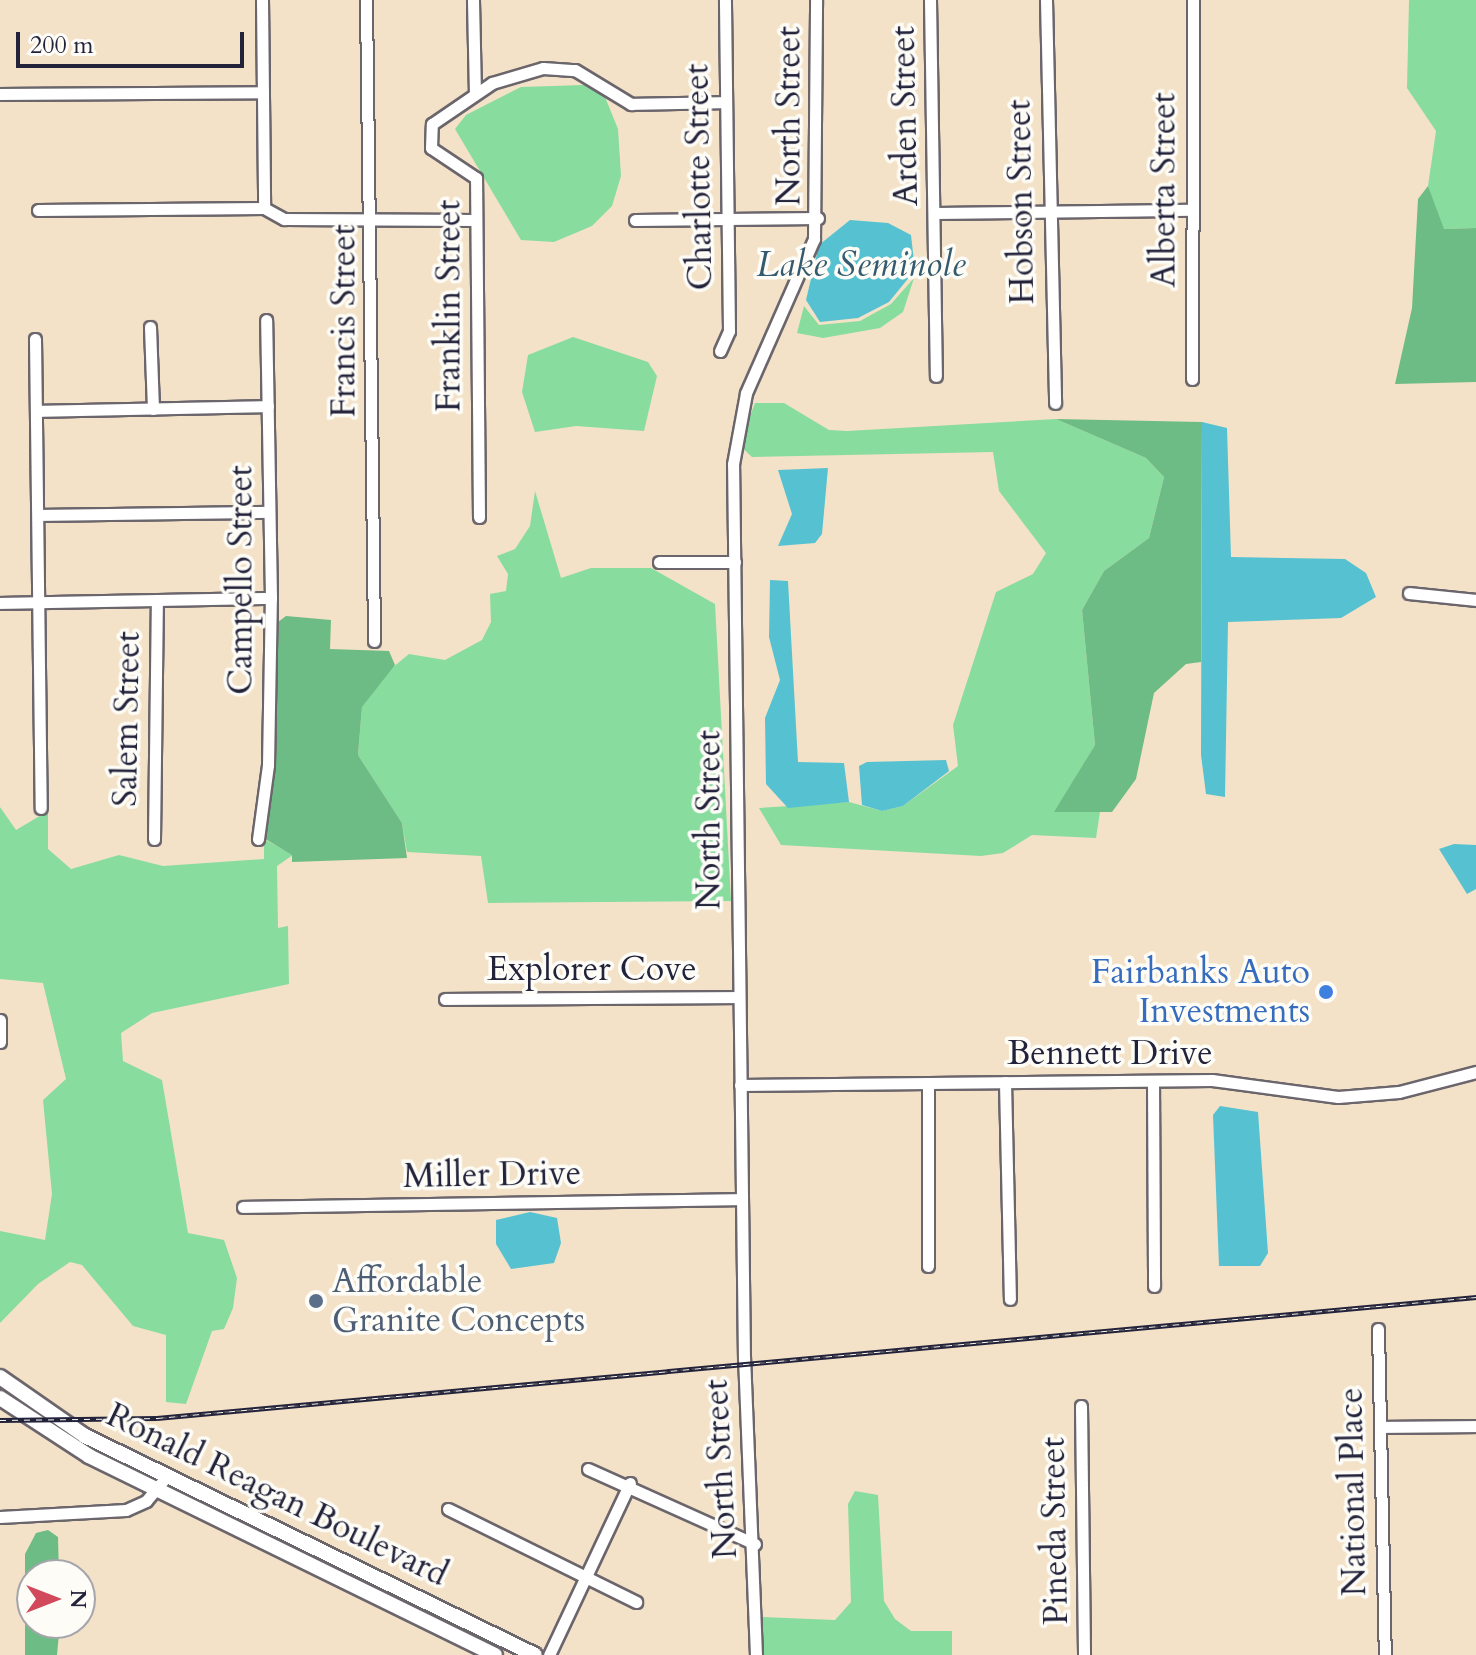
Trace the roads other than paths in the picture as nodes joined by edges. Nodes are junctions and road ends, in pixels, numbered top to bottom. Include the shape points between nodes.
1 (262, 0) edge
2 (366, 0) edge
3 (473, 0) edge
4 (725, 0) edge
5 (816, 0) edge
6 (930, 0) edge
7 (1046, 0) edge
8 (1193, 0) edge
9 (263, 92) junction
10 (475, 93) junction
11 (0, 94) edge
12 (726, 102) junction
13 (264, 208) junction
14 (38, 210) dead end
15 (1192, 210) junction
16 (1051, 212) junction
17 (936, 213) junction
18 (371, 218) junction
19 (818, 218) junction
20 (476, 220) junction
21 (635, 220) dead end
22 (727, 220) junction
23 (266, 320) dead end
24 (150, 327) dead end
25 (35, 339) dead end
26 (720, 351) dead end
27 (936, 376) dead end
28 (1192, 379) dead end
29 (1055, 403) dead end
30 (268, 406) junction
31 (153, 409) junction
32 (37, 411) junction
33 (269, 512) junction
34 (41, 515) junction
35 (479, 517) dead end
36 (659, 562) dead end
37 (735, 562) junction
38 (1409, 593) dead end
39 (271, 598) junction
40 (157, 600) junction
41 (1476, 600) edge
42 (43, 602) junction
43 (0, 603) edge
44 (374, 641) dead end
45 (41, 808) dead end
46 (154, 839) dead end
47 (258, 839) dead end
48 (739, 997) junction
49 (445, 999) dead end
50 (0, 1020) edge
51 (0, 1042) edge
52 (1476, 1072) edge
53 (1153, 1081) junction
54 (1005, 1082) junction
55 (928, 1083) junction
56 (740, 1085) junction
57 (742, 1199) junction
58 (243, 1207) dead end
59 (928, 1266) dead end
60 (1154, 1286) dead end
61 (1010, 1299) dead end
62 (1378, 1329) dead end
63 (0, 1377) edge
64 (0, 1398) edge
65 (1081, 1406) dead end
66 (1476, 1426) edge
67 (1381, 1427) junction
68 (588, 1469) dead end
69 (166, 1477) junction
70 (630, 1483) junction
71 (156, 1489) junction
72 (448, 1509) dead end
73 (0, 1517) edge
74 (755, 1544) junction
75 (586, 1577) junction
76 (636, 1602) dead end
77 (495, 1655) edge
78 (535, 1655) edge
79 (549, 1655) edge
80 (756, 1655) edge
81 (1084, 1655) edge
82 (1385, 1655) edge

1 - 9 street
2 - 18 street, Francis Street
3 - 10 street
4 - 12 street, Charlotte Street
5 - 19 street, North Street
6 - 17 street, Arden Street
7 - 16 street, Hobson Street
8 - 15 street, Alberta Street
9 - 11 street
9 - 13 street
10 - 12 street via 516,73 559,67 631,104
10 - 20 street, Franklin Street via 439,118 429,141 476,178
12 - 22 street, Charlotte Street
13 - 14 street
13 - 18 street via 284,219
15 - 16 street
15 - 28 street, Alberta Street
16 - 17 street
16 - 29 street, Hobson Street
17 - 27 street, Arden Street
18 - 20 street
18 - 44 street, Francis Street
19 - 22 street
19 - 37 street, North Street via 808,262 740,413
20 - 35 street, Franklin Street
21 - 22 street
22 - 26 street, Charlotte Street via 729,331
23 - 30 street, Campello Street
24 - 31 street
25 - 32 street
30 - 31 street
30 - 33 street, Campello Street
31 - 32 street
32 - 34 street
33 - 34 street
33 - 39 street, Campello Street
34 - 42 street
36 - 37 street
37 - 48 street, North Street
38 - 41 street
39 - 40 street
39 - 47 street, Campello Street via 268,765
40 - 42 street
40 - 46 street, Salem Street
42 - 43 street
42 - 45 street
48 - 49 street, Explorer Cove
48 - 56 street, North Street
50 - 51 street
52 - 53 street, Bennett Drive via 1399,1092 1338,1097
53 - 54 street, Bennett Drive
53 - 60 street
54 - 55 street, Bennett Drive
54 - 61 street
55 - 56 street, Bennett Drive
55 - 59 street
56 - 57 street, North Street
57 - 58 street, Miller Drive
57 - 74 street, North Street
62 - 67 street, National Place
63 - 69 main road, Ronald Reagan Boulevard via 85,1436
64 - 71 main road, Ronald Reagan Boulevard
65 - 81 street, Pineda Street
66 - 67 street
67 - 82 street, National Place
68 - 70 street
69 - 71 street
69 - 78 main road, Ronald Reagan Boulevard
70 - 74 street
70 - 75 street
71 - 73 street via 126,1510
71 - 77 main road, Ronald Reagan Boulevard
72 - 75 street
74 - 80 street, North Street
75 - 76 street
75 - 79 street

